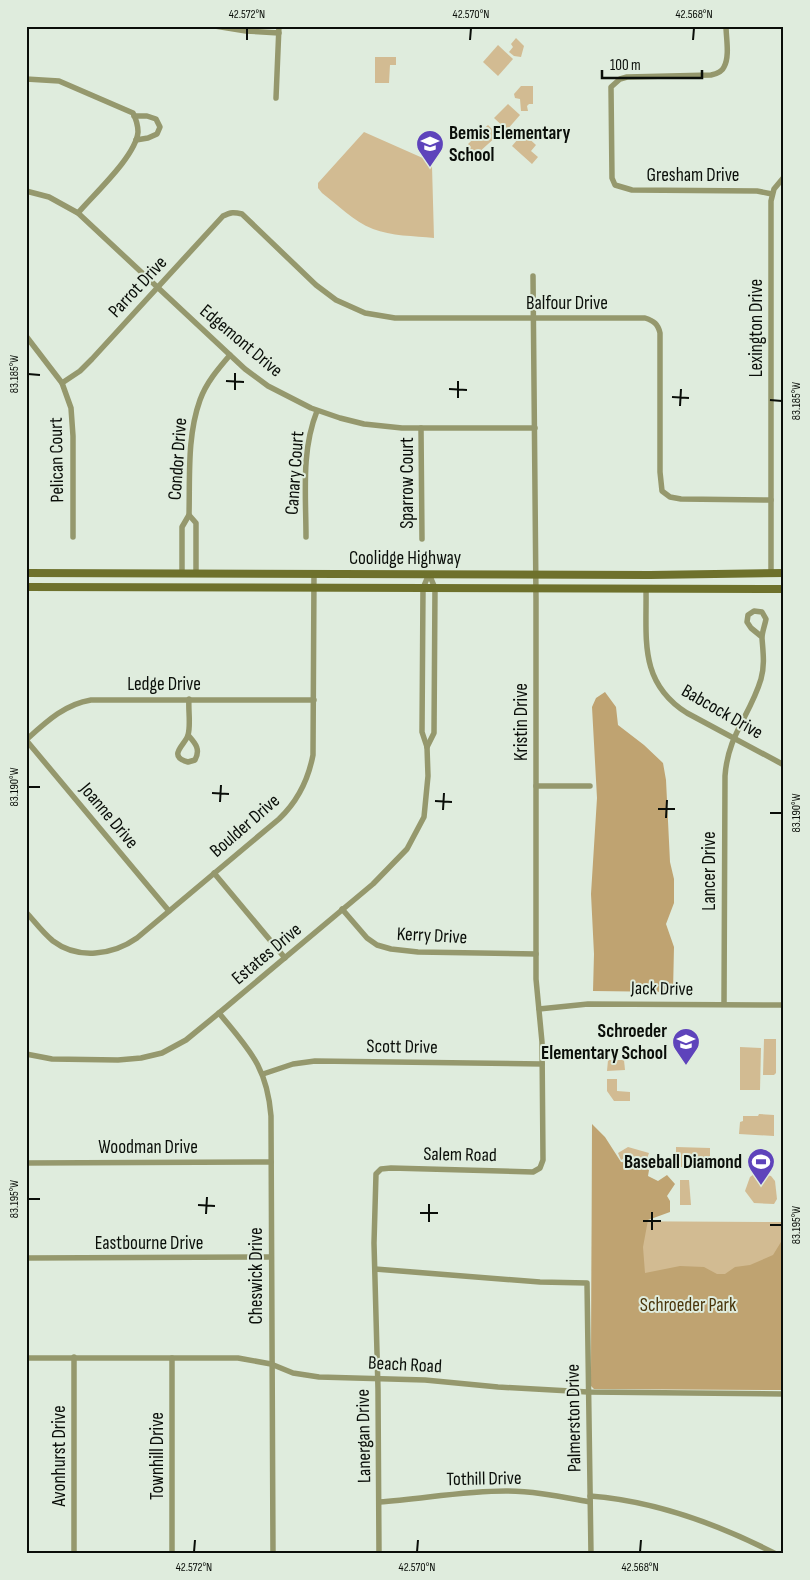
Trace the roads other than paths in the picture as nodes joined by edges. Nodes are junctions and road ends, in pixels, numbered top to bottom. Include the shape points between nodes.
1 (215, 26) edge
2 (726, 26) edge
3 (279, 29) edge
4 (26, 79) edge
5 (276, 98) dead end
6 (134, 116) junction
7 (136, 140) junction
8 (784, 177) edge
9 (26, 191) edge
10 (772, 194) junction
11 (236, 212) joint
12 (78, 213) junction
13 (534, 276) dead end
14 (158, 288) junction
15 (534, 319) junction
16 (26, 336) edge
17 (230, 356) junction
18 (62, 383) junction
19 (317, 411) junction
20 (422, 428) junction
21 (535, 428) junction
22 (771, 500) junction
23 (190, 515) junction
24 (72, 537) dead end
25 (306, 538) dead end
26 (422, 539) dead end
27 (26, 573) edge
28 (771, 573) junction
29 (784, 573) edge
30 (182, 574) junction
31 (196, 574) junction
32 (314, 574) junction
33 (429, 574) junction
34 (536, 574) junction
35 (650, 575) junction
36 (26, 587) edge
37 (314, 588) junction
38 (423, 588) junction
39 (434, 588) junction
40 (536, 588) junction
41 (646, 588) junction
42 (784, 589) edge
43 (762, 637) junction
44 (189, 699) junction
45 (314, 700) junction
46 (188, 735) junction
47 (733, 738) junction
48 (26, 740) edge
49 (427, 747) junction
50 (784, 764) edge
51 (536, 786) junction
52 (590, 786) dead end
53 (214, 874) junction
54 (342, 909) junction
55 (169, 911) junction
56 (26, 912) edge
57 (536, 954) junction
58 (284, 958) junction
59 (724, 1004) junction
60 (784, 1005) edge
61 (540, 1009) junction
62 (219, 1013) junction
63 (26, 1054) edge
64 (542, 1064) junction
65 (263, 1074) junction
66 (271, 1162) junction
67 (26, 1163) edge
68 (540, 1168) joint
69 (379, 1170) joint
70 (271, 1257) junction
71 (26, 1258) edge
72 (375, 1269) junction
73 (74, 1357) junction
74 (26, 1358) edge
75 (172, 1358) junction
76 (271, 1364) junction
77 (378, 1378) junction
78 (588, 1392) junction
79 (784, 1394) edge
80 (590, 1499) junction
81 (379, 1502) junction
82 (74, 1554) edge
83 (172, 1554) edge
84 (273, 1554) edge
85 (379, 1554) edge
86 (591, 1554) edge
87 (776, 1554) edge

1 - 3 street via 246,31
2 - 10 street, Gresham Drive via 726,58 721,72 627,77 611,87 615,185 632,190 757,191
3 - 5 street
4 - 6 street via 51,80 73,86
6 - 7 street via 138,131
6 - 7 street via 156,119 160,126 157,134
7 - 12 street via 115,172
8 - 10 street
9 - 12 street, Edgemont Drive via 49,197
10 - 22 street, Lexington Drive
11 - 14 street, Parrot Drive via 223,216
11 - 15 street, Balfour Drive via 242,214 325,292 358,310 395,318
12 - 14 street, Edgemont Drive
13 - 15 street, Kristin Drive
14 - 17 street, Edgemont Drive
14 - 18 street, Parrot Drive via 80,371
15 - 21 street, Kristin Drive
15 - 22 street, Balfour Drive via 645,318 657,324 660,333 662,491 681,499
16 - 18 street, Pelican Court
17 - 19 street, Edgemont Drive via 268,386
17 - 23 street, Condor Drive via 209,382 193,424
18 - 24 street, Pelican Court via 73,420
19 - 20 street, Edgemont Drive via 364,424
19 - 25 street, Canary Court via 306,468
20 - 21 street, Edgemont Drive
20 - 26 street, Sparrow Court
21 - 34 street, Kristin Drive
22 - 28 street, Lexington Drive
23 - 30 street, Condor Drive via 182,527
23 - 31 street, Condor Drive via 196,523
27 - 30 main road, Coolidge Highway
28 - 29 main road, Coolidge Highway
28 - 35 main road, Coolidge Highway
30 - 31 main road, Coolidge Highway
31 - 32 main road, Coolidge Highway
32 - 33 main road, Coolidge Highway
32 - 37 street, Boulder Drive
33 - 34 main road, Coolidge Highway
33 - 38 street, Estates Drive
33 - 39 street, Estates Drive
34 - 35 main road, Coolidge Highway
34 - 40 street, Kristin Drive
35 - 41 main road via 645,580
36 - 37 main road, Coolidge Highway
37 - 38 main road, Coolidge Highway
37 - 45 street, Boulder Drive
38 - 39 main road, Coolidge Highway
38 - 49 street, Estates Drive via 422,732
39 - 40 main road, Coolidge Highway
39 - 49 street, Estates Drive via 434,733
40 - 41 main road, Coolidge Highway
40 - 51 street, Kristin Drive
41 - 42 main road, Coolidge Highway
41 - 47 street, Babcock Drive via 647,653 659,687 677,707
43 - 43 street, Lancer Drive via 747,622 748,614 754,611 766,616
43 - 47 street, Lancer Drive via 761,680
44 - 45 street, Ledge Drive
44 - 46 street
44 - 48 street, Ledge Drive via 84,701 61,711
45 - 53 street, Boulder Drive via 313,755 301,792 279,819
46 - 46 street via 178,753 188,762 195,760 198,751
47 - 50 street, Babcock Drive
47 - 59 street, Lancer Drive via 725,776
48 - 55 street, Joanne Drive
49 - 54 street, Estates Drive via 424,817 407,849 373,884
51 - 52 street
51 - 57 street, Kristin Drive
53 - 55 street, Boulder Drive
53 - 58 street
54 - 57 street, Kerry Drive via 367,938 391,950
54 - 58 street, Estates Drive
55 - 56 street, Boulder Drive via 126,945 112,951 91,953 57,944
57 - 61 street, Kristin Drive
58 - 62 street, Estates Drive
59 - 60 street, Jack Drive
59 - 61 street, Jack Drive via 588,1004
61 - 64 street, Kristin Drive
62 - 63 street, Estates Drive via 186,1040 162,1053 141,1058 52,1058
62 - 65 street, Cheswick Drive via 252,1053
64 - 65 street, Scott Drive via 315,1061
64 - 68 street, Kristin Drive via 543,1160
65 - 66 street, Cheswick Drive via 271,1116
66 - 67 street, Woodman Drive
66 - 70 street, Cheswick Drive
68 - 69 street, Salem Road via 528,1172
69 - 72 street, Lanergan Drive via 374,1181
70 - 71 street, Eastbourne Drive
70 - 76 street, Cheswick Drive
72 - 77 street, Lanergan Drive
72 - 78 street, Palmerston Drive via 587,1283
73 - 74 street, Beach Road
73 - 75 street, Beach Road
73 - 82 street, Avonhurst Drive
75 - 76 street, Beach Road via 238,1358
75 - 83 street, Townhill Drive
76 - 77 street, Beach Road via 307,1376
76 - 84 street, Cheswick Drive
77 - 78 street, Beach Road
77 - 81 street, Lanergan Drive
78 - 79 street, Beach Road
78 - 80 street, Palmerston Drive
80 - 81 street, Tothill Drive via 507,1491
80 - 86 street, Palmerston Drive
80 - 87 street, Tothill Drive via 630,1501 685,1515
81 - 85 street, Lanergan Drive

